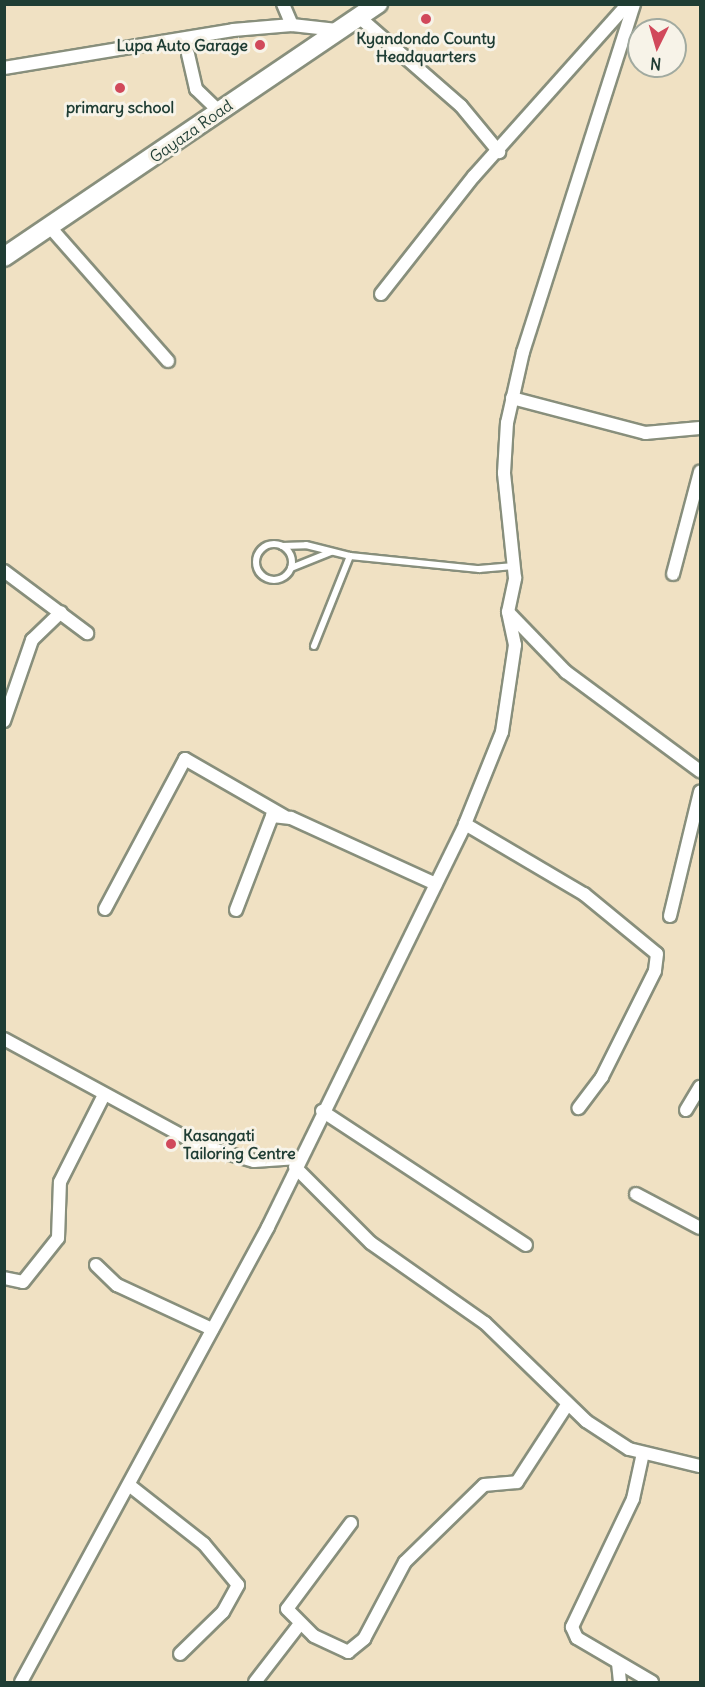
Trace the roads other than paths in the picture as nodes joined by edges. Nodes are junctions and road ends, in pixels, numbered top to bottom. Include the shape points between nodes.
1 (283, 4) edge
2 (626, 4) edge
3 (634, 4) edge
4 (367, 9) edge
5 (292, 25) junction
6 (337, 30) junction
7 (188, 54) dead end
8 (4, 68) edge
9 (219, 111) junction
10 (499, 152) junction
11 (49, 226) junction
12 (4, 257) edge
13 (381, 294) dead end
14 (168, 361) dead end
15 (512, 398) junction
16 (700, 428) edge
17 (700, 472) edge
18 (282, 546) junction
19 (331, 552) junction
20 (350, 556) junction
21 (514, 566) junction
22 (291, 568) junction
23 (4, 572) edge
24 (673, 574) dead end
25 (61, 612) junction
26 (508, 612) junction
27 (87, 633) dead end
28 (314, 646) dead end
29 (4, 721) edge
30 (700, 771) edge
31 (700, 792) edge
32 (284, 816) junction
33 (465, 824) junction
34 (436, 884) junction
35 (105, 909) dead end
36 (236, 910) dead end
37 (670, 916) dead end
38 (4, 1040) edge
39 (700, 1087) edge
40 (103, 1097) junction
41 (579, 1108) dead end
42 (686, 1110) dead end
43 (322, 1111) junction
44 (297, 1163) junction
45 (636, 1194) dead end
46 (700, 1228) edge
47 (526, 1245) dead end
48 (96, 1265) dead end
49 (4, 1278) edge
50 (212, 1329) junction
51 (567, 1405) junction
52 (643, 1453) junction
53 (700, 1466) edge
54 (129, 1485) junction
55 (351, 1523) dead end
56 (299, 1625) junction
57 (180, 1654) dead end
58 (618, 1664) junction
59 (21, 1683) edge
60 (255, 1683) edge
61 (620, 1683) edge
62 (652, 1683) edge

1 - 5 street
2 - 10 street
3 - 15 street
4 - 6 main road, Gayaza Road
4 - 10 street via 461,106
5 - 6 street
5 - 8 street
6 - 9 main road, Gayaza Road
7 - 9 street via 196,89
9 - 11 main road, Gayaza Road
10 - 13 street via 478,171
11 - 12 main road, Gayaza Road
11 - 14 street
15 - 16 street via 645,434
15 - 21 street via 504,473
17 - 24 street
18 - 19 lane via 306,544
18 - 22 lane via 291,555
18 - 22 lane via 270,544 255,563 260,574 271,580 283,578
19 - 20 lane
19 - 22 lane
20 - 21 lane via 479,569
20 - 28 lane
21 - 26 street
23 - 25 street
25 - 27 street
25 - 29 street via 32,640
26 - 30 street via 566,672
26 - 33 street via 515,645 507,716
31 - 37 street
32 - 34 street
32 - 35 street via 185,759
32 - 36 street via 272,816
33 - 34 street
33 - 41 street via 584,894 657,954 655,971 602,1077
34 - 43 street
38 - 40 street
39 - 42 street
40 - 44 street via 228,1154 263,1162
40 - 49 street via 60,1182 56,1198 61,1231 23,1282
43 - 44 street
43 - 47 street
44 - 50 street
44 - 51 street via 371,1243 484,1323
45 - 46 street
48 - 50 street via 117,1285
50 - 54 street
51 - 52 street via 615,1441
51 - 56 street via 517,1482 510,1486 484,1485 405,1562 357,1649 338,1649
52 - 53 street
52 - 58 street via 633,1499 572,1622 577,1638
54 - 57 street via 204,1544 238,1585 223,1611
54 - 59 street
55 - 56 street via 290,1600 288,1611
56 - 60 street
58 - 61 street
58 - 62 street

